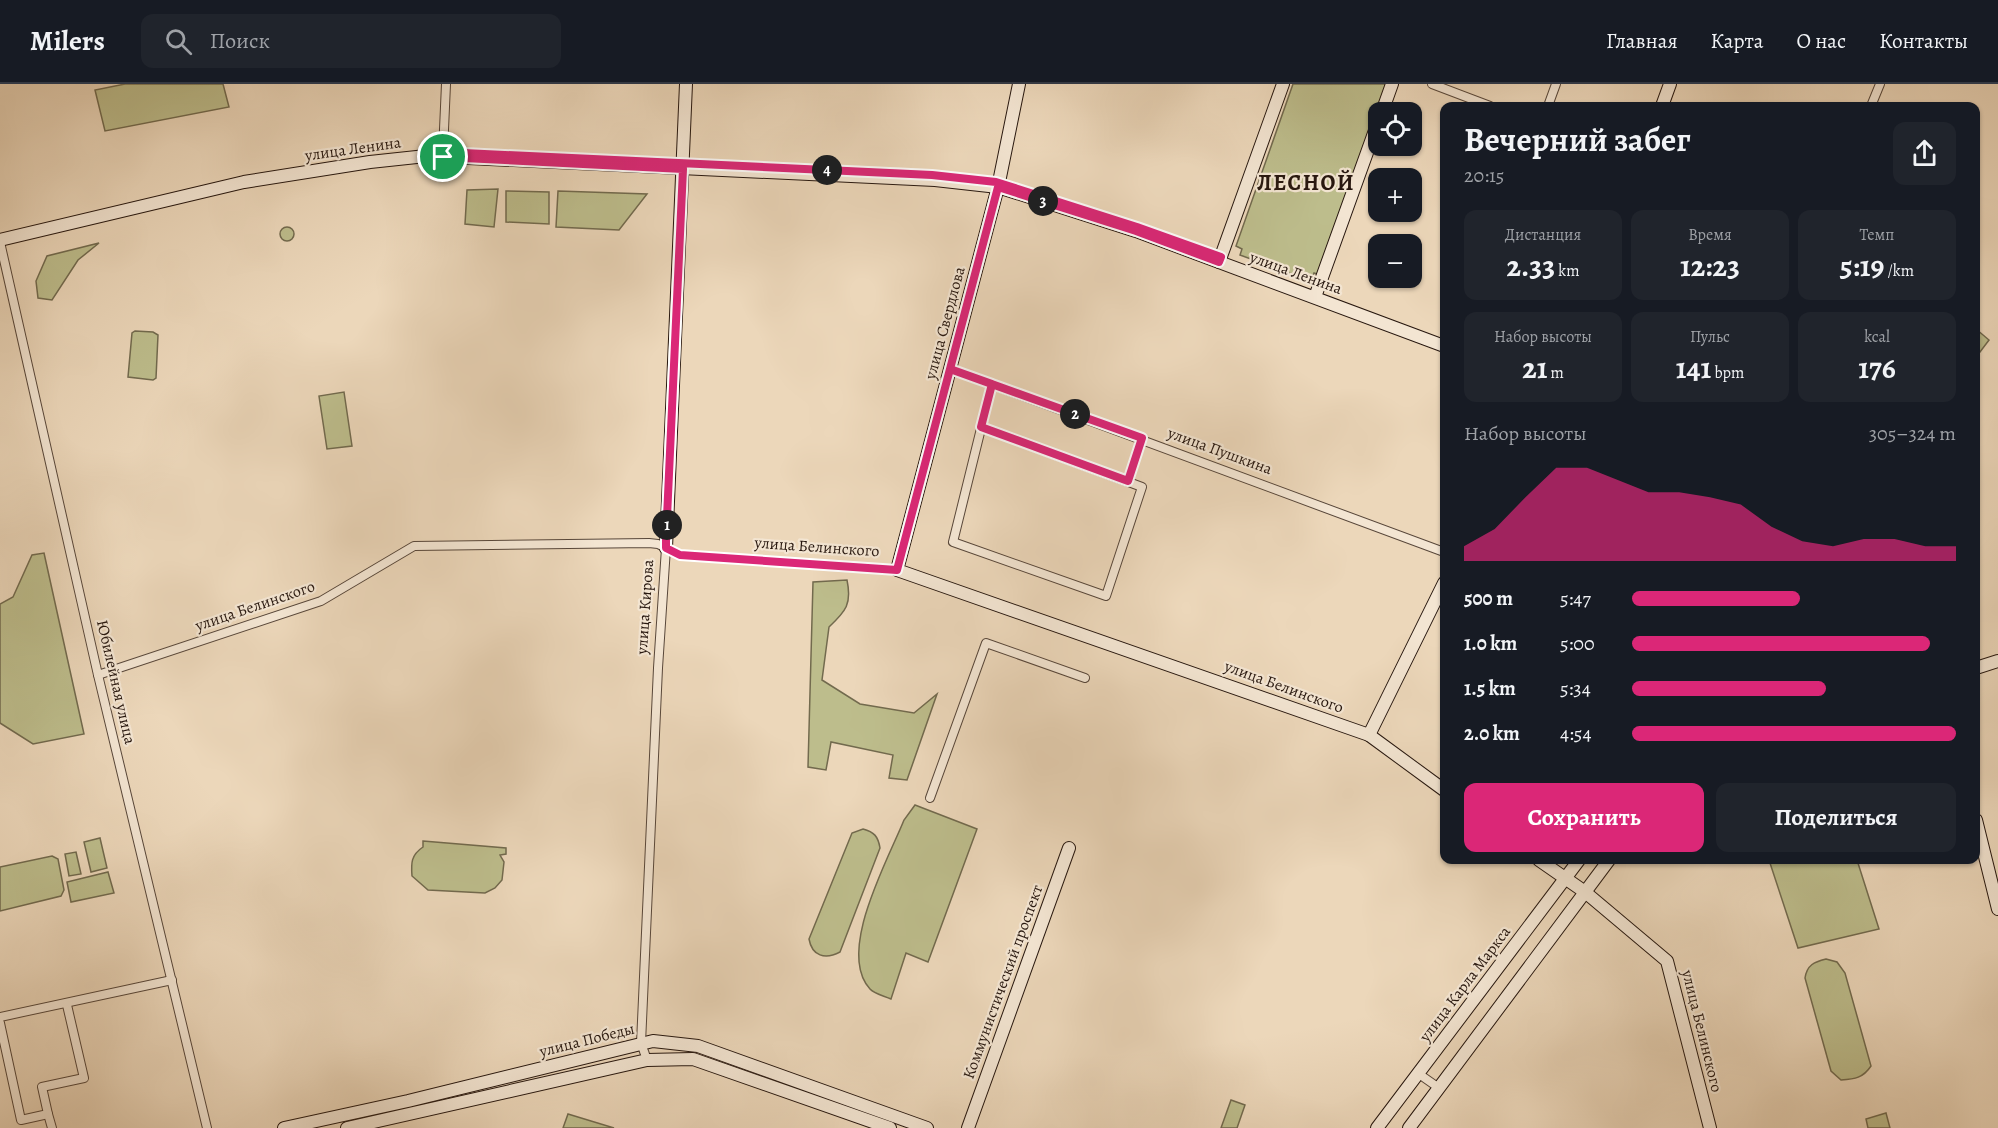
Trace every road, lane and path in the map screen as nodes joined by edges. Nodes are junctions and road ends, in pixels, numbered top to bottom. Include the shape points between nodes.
1 (446, 84) edge
2 (686, 84) edge
3 (1019, 84) edge
4 (1282, 84) edge
5 (1392, 84) edge
6 (1432, 84) edge
7 (1557, 84) edge
8 (1670, 84) edge
9 (1880, 84) edge
10 (1386, 102) edge
11 (1479, 102) edge
12 (1550, 102) edge
13 (1663, 102) edge
14 (1873, 102) edge
15 (1368, 150) edge
16 (443, 154) junction
17 (683, 166) junction
18 (999, 185) junction
19 (57, 223) junction
20 (0, 234) edge
21 (0, 241) edge
22 (1220, 259) junction
23 (1316, 295) junction
24 (1405, 328) junction
25 (1440, 339) edge
26 (1440, 344) edge
27 (950, 369) junction
28 (992, 384) junction
29 (981, 427) junction
30 (1142, 438) junction
31 (1128, 481) junction
32 (666, 548) junction
33 (1440, 550) edge
34 (897, 570) junction
35 (1440, 591) edge
36 (1998, 661) edge
37 (1980, 667) edge
38 (98, 675) junction
39 (1085, 678) dead end
40 (1369, 735) junction
41 (1440, 787) edge
42 (930, 798) dead end
43 (1980, 836) edge
44 (1069, 848) dead end
45 (1545, 864) edge
46 (1576, 864) edge
47 (1606, 864) edge
48 (1565, 878) junction
49 (1585, 892) junction
50 (1998, 909) edge
51 (172, 980) junction
52 (67, 1005) junction
53 (0, 1017) edge
54 (0, 1023) edge
55 (641, 1043) junction
56 (647, 1060) junction
57 (1419, 1074) junction
58 (1439, 1088) junction
59 (48, 1114) junction
60 (52, 1128) edge
61 (207, 1128) edge
62 (284, 1128) edge
63 (347, 1128) edge
64 (890, 1128) edge
65 (927, 1128) edge
66 (968, 1128) edge
67 (1377, 1128) edge
68 (1409, 1128) edge
69 (1710, 1128) edge

1 - 16 street
2 - 17 street, улица Кирова
3 - 18 street, улица Свердлова
4 - 22 street
5 - 10 street
6 - 11 street
7 - 12 street
8 - 13 street
9 - 14 street
15 - 23 street
16 - 17 street, улица Ленина
16 - 19 street, улица Ленина via 243,182
17 - 18 street, улица Ленина
17 - 32 street, улица Кирова
18 - 22 street, улица Ленина
18 - 27 street, улица Свердлова
19 - 20 street
19 - 21 street, улица Ленина
21 - 38 street, Юбилейная улица
22 - 23 street, улица Ленина
23 - 24 street, улица Ленина
24 - 25 street
24 - 26 street, улица Ленина
27 - 28 street, улица Пушкина
27 - 34 street, улица Свердлова
28 - 29 street
28 - 30 street, улица Пушкина
29 - 31 street
29 - 31 street via 953,542 1106,596 1142,487
30 - 31 street
30 - 33 street, улица Пушкина
32 - 34 street, улица Белинского via 680,555
32 - 38 street, улица Белинского via 649,543 414,546 321,601
32 - 55 street, улица Кирова
34 - 40 street, улица Белинского
35 - 40 street
36 - 37 street
38 - 51 street, Юбилейная улица
39 - 42 street via 986,643
40 - 41 street, улица Белинского
43 - 50 street
44 - 66 street, Коммунистический проспект
45 - 48 street, улица Белинского
46 - 48 street, улица Карла Маркса
47 - 49 street
48 - 49 street, улица Белинского
48 - 57 street, улица Карла Маркса
49 - 58 street
49 - 69 street, улица Белинского via 1667,962
51 - 52 street
51 - 61 street, Юбилейная улица
52 - 53 street
52 - 59 street via 84,1078 42,1087
54 - 59 street via 21,1120
55 - 56 street, улица Кирова
55 - 62 street, улица Победы
55 - 65 street, улица Победы via 698,1046
56 - 63 street, улица Победы
56 - 64 street, улица Победы via 693,1059
57 - 58 street
57 - 67 street, улица Карла Маркса
58 - 68 street
59 - 60 street

